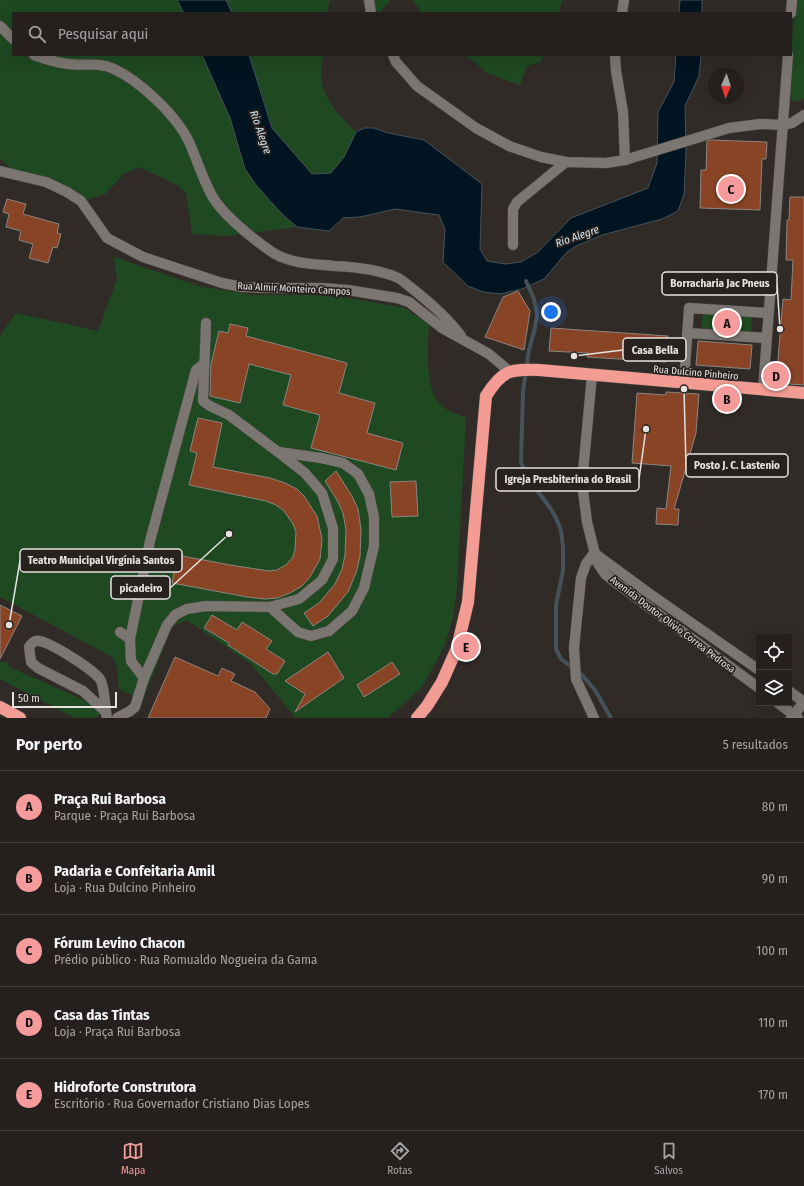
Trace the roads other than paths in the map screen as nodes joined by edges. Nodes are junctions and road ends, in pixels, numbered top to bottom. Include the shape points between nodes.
1 (369, 0) edge
2 (624, 0) edge
3 (792, 0) edge
4 (370, 12) edge
5 (622, 12) edge
6 (791, 12) edge
7 (0, 26) edge
8 (12, 38) edge
9 (37, 56) edge
10 (393, 56) edge
11 (615, 56) edge
12 (788, 56) edge
13 (804, 115) edge
14 (783, 125) junction
15 (625, 160) junction
16 (566, 162) junction
17 (0, 171) edge
18 (513, 245) dead end
19 (768, 313) junction
20 (206, 323) dead end
21 (688, 333) junction
22 (766, 338) junction
23 (464, 341) junction
24 (204, 364) junction
25 (515, 370) junction
26 (592, 375) junction
27 (684, 383) junction
28 (763, 390) junction
29 (804, 393) edge
30 (278, 452) junction
31 (169, 469) junction
32 (158, 472) dead end
33 (594, 553) junction
34 (270, 607) junction
35 (120, 632) dead end
36 (130, 639) junction
37 (756, 668) edge
38 (144, 678) junction
39 (756, 686) edge
40 (792, 693) edge
41 (804, 702) edge
42 (781, 706) edge
43 (0, 708) edge
44 (106, 715) edge
45 (794, 717) edge
46 (20, 718) edge
47 (117, 718) edge
48 (417, 718) edge
49 (594, 718) edge

1 - 4 street
2 - 5 street
3 - 6 street
7 - 8 street
9 - 23 street via 70,65 113,68 127,76 176,120 188,140 215,202 224,213 259,242 295,262 361,269 398,277 441,314
10 - 16 street via 417,86 476,128 509,146
11 - 15 street via 623,112
12 - 14 street
13 - 14 street via 792,123
14 - 15 street via 744,125 729,128
14 - 19 street
15 - 16 street via 606,163
16 - 18 street via 517,202 513,209
17 - 23 street, Rua Almir Monteiro Campos via 46,182 67,192 81,201 107,238 143,257 242,287 322,288 397,298 409,302 442,328
19 - 21 street via 689,308
19 - 22 street
20 - 24 street
21 - 22 street
21 - 27 street
22 - 28 street
23 - 25 street, Rua Almir Monteiro Campos
24 - 30 street via 203,402 229,415
24 - 31 street via 196,370
25 - 26 highway, Rua Dulcino Pinheiro
25 - 48 highway via 494,382 486,396 468,602 457,648 442,682
26 - 27 highway, Rua Dulcino Pinheiro
26 - 33 street, Avenida Doutor Olivio Correa Pedrosa via 582,483
27 - 28 highway, Rua Dulcino Pinheiro
28 - 29 highway, Rua Dulcino Pinheiro
30 - 34 street via 305,473 322,493 333,528 333,559 322,580 299,599
30 - 34 street via 343,463 358,474 369,494 374,517 374,546 364,588 352,611 329,631 311,636 298,632
31 - 32 street
31 - 36 street via 150,541
33 - 37 street, Avenida Doutor Olivio Correa Pedrosa
33 - 39 street, Avenida Doutor Olivio Correa Pedrosa via 601,568 615,582
33 - 49 street via 586,564 581,578 574,648 576,679
34 - 38 street via 206,606 187,609 175,615 166,625
35 - 36 street
36 - 38 street via 131,661
38 - 47 street via 135,706
40 - 41 street
41 - 45 street
42 - 45 street
43 - 46 highway
44 - 44 street via 83,691 31,662 30,646 33,642 38,640 49,644 95,673 101,680

